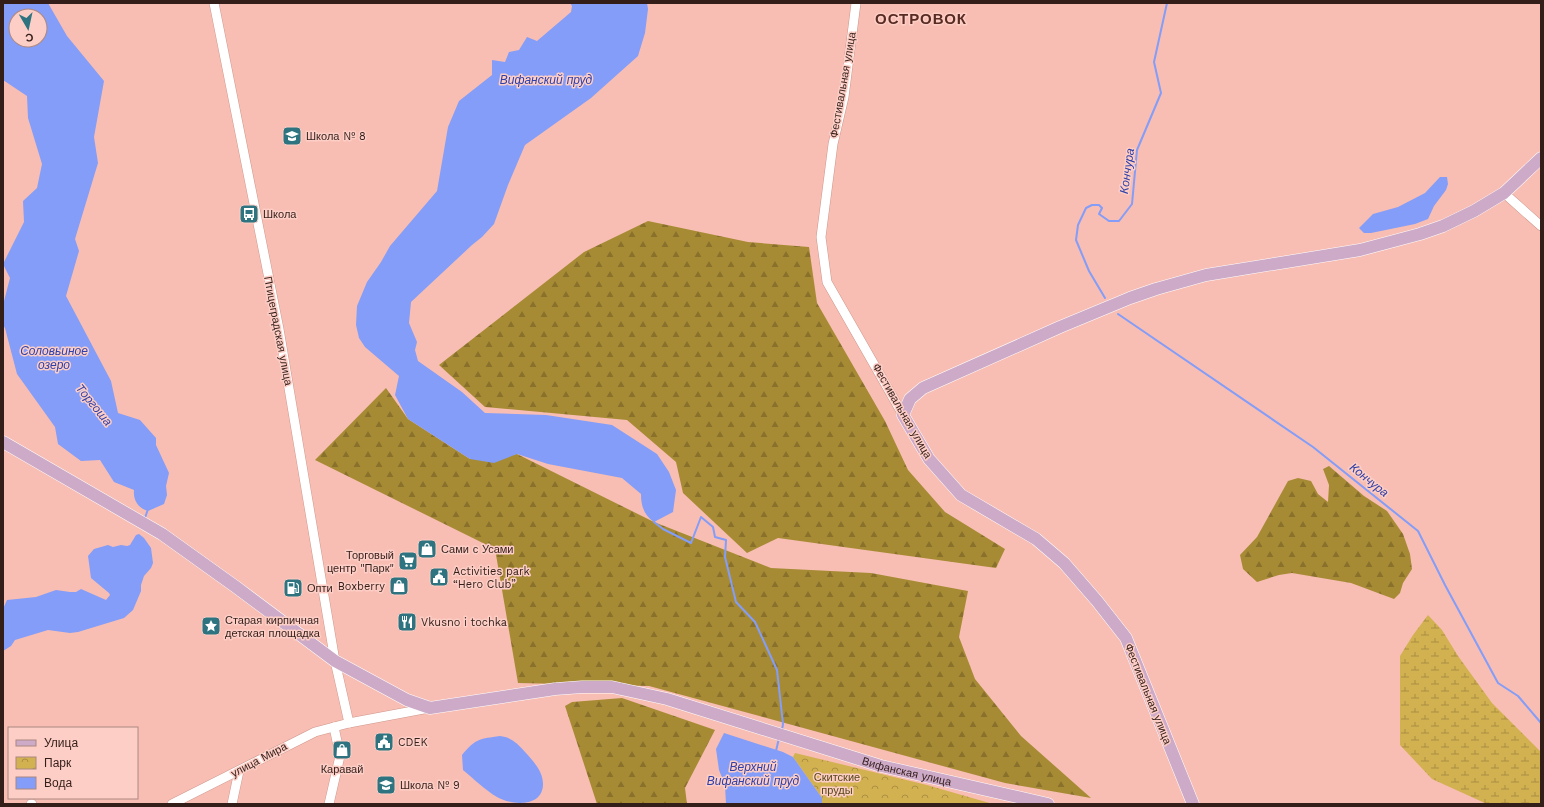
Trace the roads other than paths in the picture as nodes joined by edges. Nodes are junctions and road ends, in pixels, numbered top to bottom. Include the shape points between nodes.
1 (214, 3) edge
2 (856, 3) edge
3 (1541, 158) edge
4 (1504, 193) junction
5 (1541, 226) edge
6 (903, 415) junction
7 (3, 442) edge
8 (335, 661) junction
9 (430, 708) junction
10 (349, 723) junction
11 (334, 727) junction
12 (239, 771) junction
13 (172, 804) edge
14 (232, 804) edge
15 (329, 804) edge
16 (1048, 804) edge
17 (1192, 804) edge

1 - 8 street, Птицеградская улица via 279,329
2 - 6 street, Фестивальная улица via 844,97 834,144 821,237 827,282
3 - 4 main road
4 - 5 street
4 - 6 main road via 1474,211 1420,234 1360,250 1206,275 1130,298 923,388 910,399
6 - 17 main road, Фестивальная улица via 929,459 961,495 1036,539 1064,564 1126,638
7 - 8 main road via 162,534
8 - 9 main road via 407,700
8 - 10 street, Птицеградская улица
9 - 10 street, улица Мира
9 - 16 main road, Вифанская улица via 555,689 582,686 612,687 667,699 881,766
10 - 11 street, улица Мира
11 - 12 street, улица Мира via 304,737
11 - 15 street via 340,756
12 - 13 street, улица Мира
12 - 14 street

